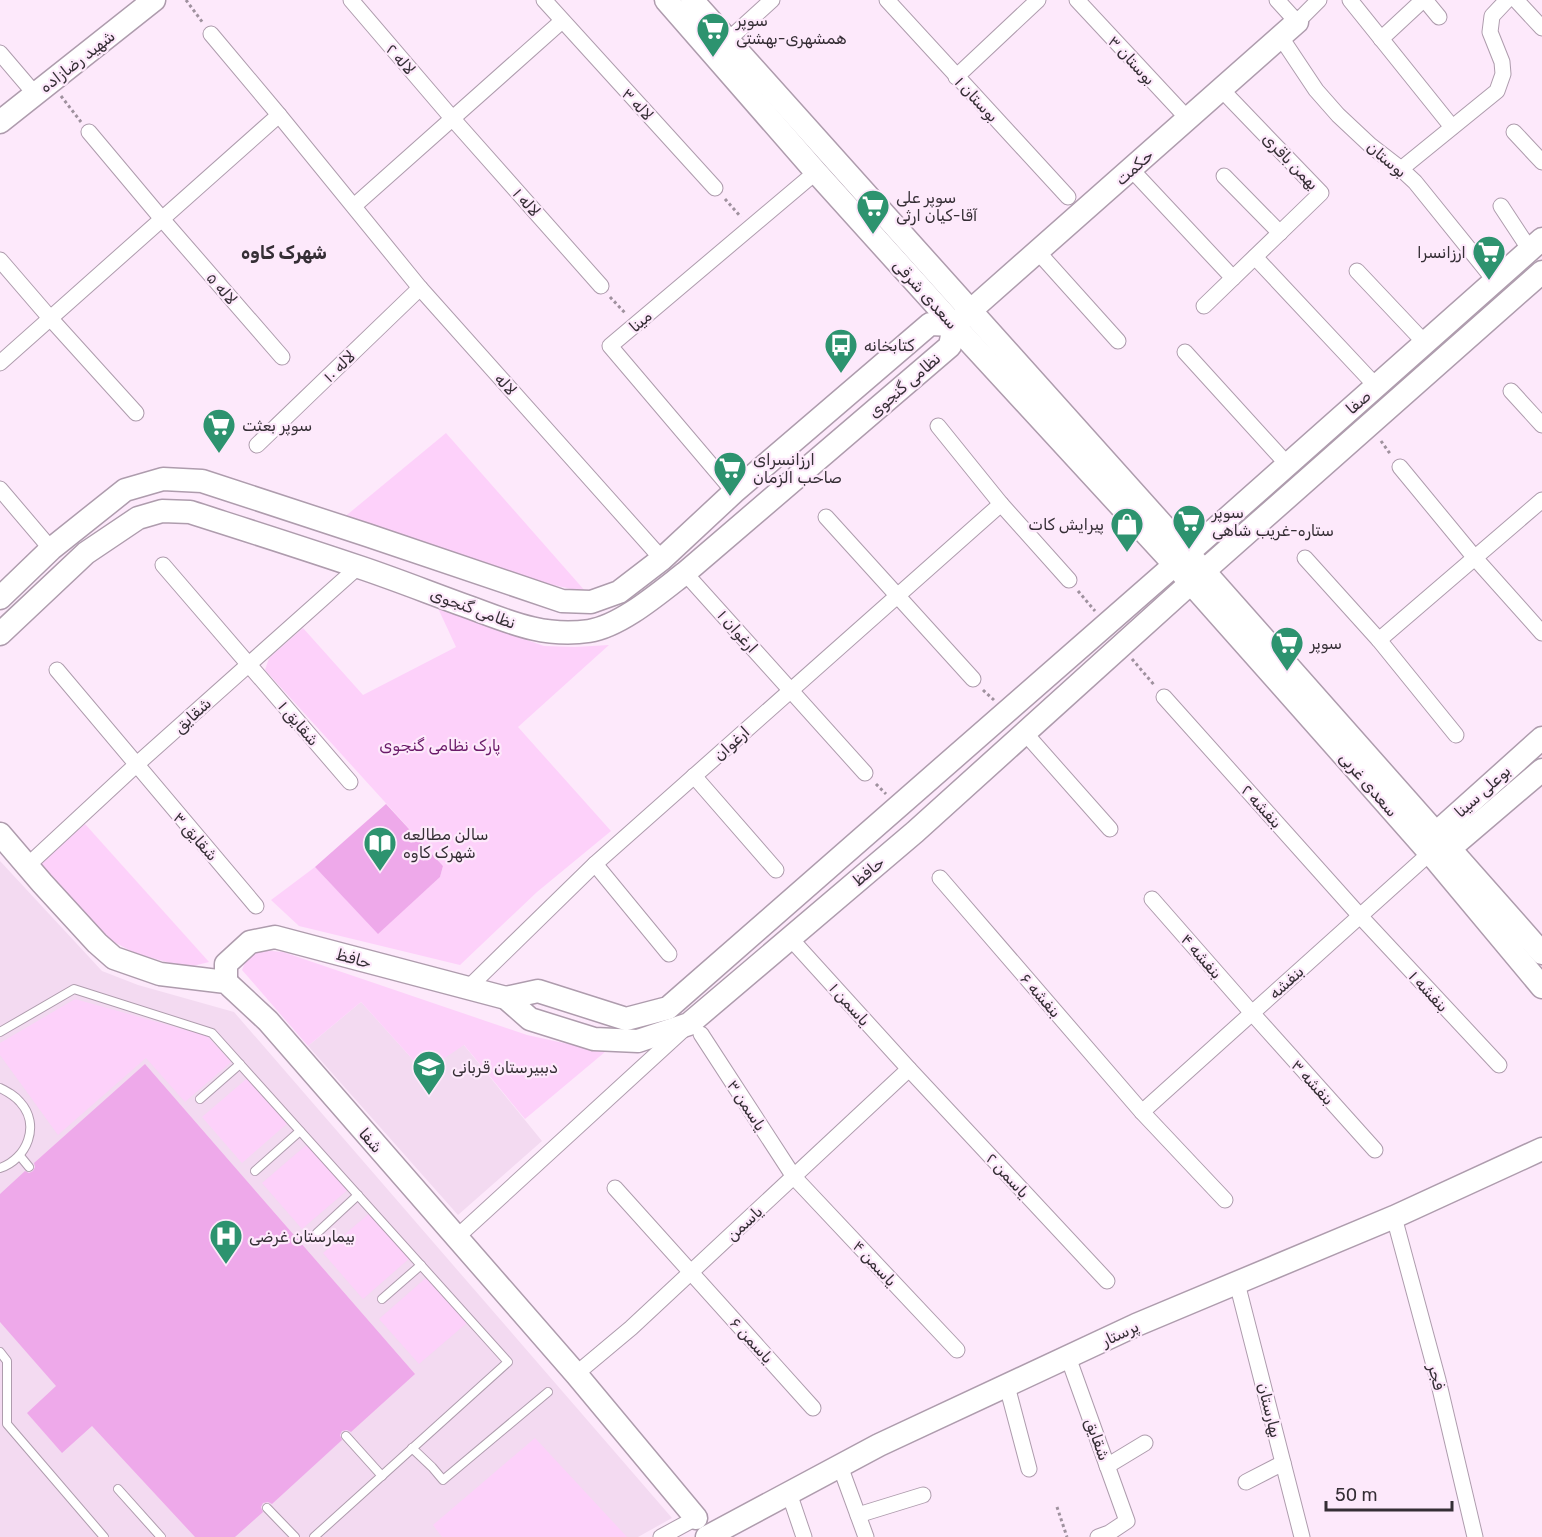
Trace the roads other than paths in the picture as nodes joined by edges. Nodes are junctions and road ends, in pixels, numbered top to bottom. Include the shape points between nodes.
1 (351, 0) edge
2 (543, 0) edge
3 (666, 0) edge
4 (692, 0) edge
5 (772, 0) edge
6 (887, 0) edge
7 (1038, 0) edge
8 (1077, 0) edge
9 (1277, 0) edge
10 (1319, 0) edge
11 (1350, 0) edge
12 (1424, 0) edge
13 (1507, 0) edge
14 (1516, 0) edge
15 (150, 1) edge
16 (1439, 17) dead end
17 (562, 21) junction
18 (1542, 28) edge
19 (1288, 29) junction
20 (211, 34) road end
21 (1381, 39) junction
22 (728, 40) junction
23 (0, 53) edge
24 (956, 76) junction
25 (42, 89) junction
26 (1221, 89) junction
27 (279, 115) junction
28 (452, 118) junction
29 (1188, 119) junction
30 (0, 122) edge
31 (1452, 127) junction
32 (89, 132) road end
33 (1514, 132) dead end
34 (1542, 162) edge
35 (1401, 168) junction
36 (1131, 169) junction
37 (816, 172) junction
38 (1224, 176) dead end
39 (715, 188) road end
40 (1068, 197) dead end
41 (354, 206) junction
42 (1501, 206) dead end
43 (162, 219) junction
44 (1280, 233) junction
45 (1536, 244) edge
46 (1038, 252) junction
47 (1255, 257) junction
48 (0, 260) edge
49 (1357, 271) dead end
50 (1542, 272) edge
51 (1233, 278) junction
52 (1495, 281) junction
53 (601, 286) road end
54 (420, 288) junction
55 (1204, 306) dead end
56 (50, 318) junction
57 (963, 318) junction
58 (1118, 341) dead end
59 (1425, 343) junction
60 (1185, 352) dead end
61 (282, 357) dead end
62 (0, 363) edge
63 (1376, 386) junction
64 (1511, 391) dead end
65 (136, 413) dead end
66 (1542, 425) edge
67 (938, 426) dead end
68 (257, 445) dead end
69 (1287, 465) junction
70 (1400, 467) road end
71 (0, 489) edge
72 (734, 492) junction
73 (1542, 500) edge
74 (1000, 504) junction
75 (826, 517) dead end
76 (367, 535) junction
77 (51, 549) junction
78 (1305, 558) dead end
79 (1475, 558) junction
80 (662, 559) junction
81 (1181, 559) junction
82 (164, 565) dead end
83 (358, 567) junction
84 (685, 573) junction
85 (1198, 578) junction
86 (1069, 580) road end
87 (898, 595) junction
88 (0, 598) edge
89 (1542, 633) edge
90 (0, 634) edge
91 (1380, 640) junction
92 (249, 665) junction
93 (57, 670) dead end
94 (973, 679) road end
95 (791, 690) junction
96 (1164, 697) road end
97 (1025, 733) junction
98 (1456, 735) dead end
99 (1542, 738) edge
100 (136, 765) junction
101 (1542, 770) edge
102 (865, 773) road end
103 (694, 776) junction
104 (350, 782) dead end
105 (1110, 829) dead end
106 (0, 834) edge
107 (1435, 848) junction
108 (595, 864) junction
109 (27, 866) junction
110 (776, 870) dead end
111 (940, 878) dead end
112 (1152, 899) dead end
113 (256, 906) dead end
114 (1360, 916) junction
115 (768, 920) junction
116 (790, 938) junction
117 (1542, 953) edge
118 (669, 954) dead end
119 (226, 982) junction
120 (1542, 987) edge
121 (468, 988) junction
122 (506, 998) junction
123 (1252, 1013) junction
124 (695, 1029) junction
125 (0, 1032) edge
126 (240, 1064) junction
127 (1499, 1065) dead end
128 (909, 1070) junction
129 (0, 1088) edge
130 (200, 1099) dead end
131 (1142, 1112) junction
132 (300, 1131) junction
133 (1542, 1149) edge
134 (1375, 1150) dead end
135 (20, 1156) junction
136 (29, 1167) dead end
137 (0, 1168) edge
138 (255, 1171) dead end
139 (794, 1177) junction
140 (615, 1188) dead end
141 (358, 1195) junction
142 (1225, 1200) dead end
143 (1394, 1217) junction
144 (317, 1233) dead end
145 (456, 1237) junction
146 (421, 1265) junction
147 (691, 1272) junction
148 (1107, 1281) dead end
149 (1237, 1283) junction
150 (382, 1299) dead end
151 (957, 1350) dead end
152 (0, 1352) edge
153 (1068, 1357) junction
154 (576, 1374) junction
155 (1007, 1386) junction
156 (548, 1392) dead end
157 (813, 1407) dead end
158 (346, 1436) dead end
159 (1145, 1443) dead end
160 (412, 1448) junction
161 (1283, 1463) junction
162 (840, 1466) junction
163 (1107, 1466) junction
164 (1029, 1469) dead end
165 (382, 1476) junction
166 (1246, 1482) dead end
167 (118, 1489) dead end
168 (789, 1493) junction
169 (923, 1495) dead end
170 (267, 1508) dead end
171 (858, 1515) junction
172 (702, 1528) edge
173 (104, 1537) edge
174 (161, 1537) edge
175 (295, 1537) edge
176 (314, 1537) edge
177 (662, 1537) edge
178 (804, 1537) edge
179 (866, 1537) edge
180 (1098, 1537) edge
181 (1302, 1537) edge
182 (1475, 1537) edge

1 - 28 street, لاله ۲
2 - 17 street, لاله ۳
3 - 37 street, سعدی شرقی
4 - 22 street, سعدی شرقی
5 - 22 street
6 - 24 street, بوستان ۱
7 - 24 street
8 - 29 street, بوستان ۳
9 - 19 street, بوستان
10 - 19 street
11 - 21 street
12 - 16 street
12 - 21 street
13 - 31 street via 1492,16 1490,32 1502,62 1503,74 1497,91
14 - 18 street
15 - 25 street, شهید رضازاده
17 - 28 street
17 - 39 street, لاله ۳
19 - 26 street, حکمت
19 - 35 street, بوستان via 1316,90 1370,145
20 - 27 street, لاله
21 - 31 street
22 - 57 street, سعدی شرقی
23 - 25 street
24 - 40 street, بوستان ۱
25 - 30 street, شهید رضازاده
26 - 29 street, حکمت
26 - 44 street, بهمن باقری via 1321,193
27 - 41 street, لاله
27 - 43 street
28 - 41 street
28 - 53 street, لاله ۱
29 - 36 street, حکمت
31 - 35 street
32 - 43 street, لاله ۵
33 - 34 street
35 - 52 street, بوستان
36 - 46 street, حکمت
36 - 51 street
37 - 57 street, سعدی شرقی
37 - 72 street, مینا via 610,346
38 - 44 street
41 - 54 street, لاله
42 - 45 street
43 - 56 street
43 - 61 street, لاله ۵
44 - 47 street, بهمن باقری
45 - 52 street, صفا
46 - 57 street, حکمت
46 - 58 street
47 - 51 street, بهمن باقری
47 - 63 street
48 - 56 street
49 - 59 street
50 - 85 street, صفا
51 - 55 street, بهمن باقری
52 - 59 street, صفا
54 - 68 street, لاله ۱۰
54 - 80 street, لاله
56 - 62 street
56 - 65 street
57 - 72 street, نظامی گنجوی via 930,324
57 - 81 street, سعدی شرقی
57 - 84 street, نظامی گنجوی via 950,346
59 - 63 street, صفا
60 - 69 street
63 - 69 street, صفا
64 - 66 street
67 - 74 street
69 - 81 street, صفا
70 - 79 street
71 - 77 street
72 - 80 street, نظامی گنجوی
73 - 79 street
74 - 86 street
74 - 87 street, ارغوان
75 - 87 street
76 - 77 street, نظامی گنجوی via 202,482 164,479 125,490
76 - 80 street, نظامی گنجوی via 562,601 591,602 619,592
76 - 83 street
77 - 88 street, نظامی گنجوی
78 - 91 street
79 - 89 street
79 - 91 street
81 - 85 street, سعدی شرقی
81 - 115 street, حافظ
82 - 92 street, شقایق ۱
83 - 84 street, نظامی گنجوی via 512,623 540,632 563,633 590,631 618,620
83 - 90 street, نظامی گنجوی via 190,512 162,511 138,518 86,553
83 - 92 street, شقایق
84 - 95 street, ارغوان ۱
85 - 97 street, حافظ
85 - 107 street, سعدی غربی
87 - 94 street
87 - 95 street, ارغوان
91 - 98 street
92 - 100 street, شقایق
92 - 104 street, شقایق ۱
93 - 100 street, شقایق ۳
95 - 102 street, ارغوان ۱
95 - 103 street, ارغوان
96 - 114 street, بنفشه ۲
97 - 105 street
97 - 116 street, حافظ
99 - 107 street, بوعلی سینا
100 - 109 street, شقایق
100 - 113 street, شقایق ۳
101 - 107 street, بوعلی سینا
103 - 108 street, ارغوان
103 - 110 street
106 - 109 street
107 - 114 street, بنفشه
107 - 117 street, سعدی غربی
107 - 120 street, سعدی غربی
108 - 118 street
108 - 121 street, ارغوان
109 - 119 street via 114,958 160,974
111 - 131 street, بنفشه ۶
112 - 123 street, بنفشه ۴
114 - 123 street, بنفشه
114 - 127 street, بنفشه ۱
115 - 116 street
115 - 122 street, حافظ via 668,1008 626,1019 538,991
116 - 124 street, حافظ
116 - 128 street, یاسمن ۱
119 - 121 street, حافظ via 226,964 250,942 275,937
119 - 145 street, شفا via 268,1021
121 - 122 street, حافظ
122 - 124 street, حافظ via 530,1019 594,1039 638,1041
123 - 131 street, بنفشه
123 - 134 street, بنفشه ۳
124 - 139 street, یاسمن ۳
124 - 145 street
125 - 126 lane via 74,989 212,1033
126 - 130 lane
126 - 132 lane
128 - 139 street, یاسمن
128 - 148 street, یاسمن ۲
129 - 135 lane via 22,1103 28,1116 30,1130
131 - 142 street, بنفشه ۶
132 - 138 lane
132 - 141 lane
133 - 143 street, پرستار
135 - 136 lane
135 - 137 lane
139 - 147 street, یاسمن
139 - 151 street, یاسمن ۴
140 - 147 street, یاسمن ۶
141 - 144 lane
141 - 146 lane
143 - 149 street, پرستار
143 - 182 street, فجر
145 - 154 street, شفا
146 - 150 lane
146 - 160 lane via 508,1362
147 - 154 street, یاسمن
147 - 157 street, یاسمن ۶
149 - 153 street, پرستار
149 - 161 street, بهارستان
152 - 173 lane via 7,1361 7,1424
153 - 155 street, پرستار
153 - 163 street, شقایق
154 - 172 street, شفا
155 - 162 street, پرستار
155 - 164 street
156 - 160 lane via 443,1480
158 - 165 lane
159 - 163 street
160 - 165 lane
161 - 166 street
161 - 181 street, بهارستان
162 - 168 street, پرستار
162 - 171 street
163 - 180 street, شقایق via 1127,1521
165 - 176 lane
167 - 174 lane
168 - 172 street, پرستار
168 - 178 street
169 - 171 street
170 - 175 lane
171 - 179 street
172 - 177 street

